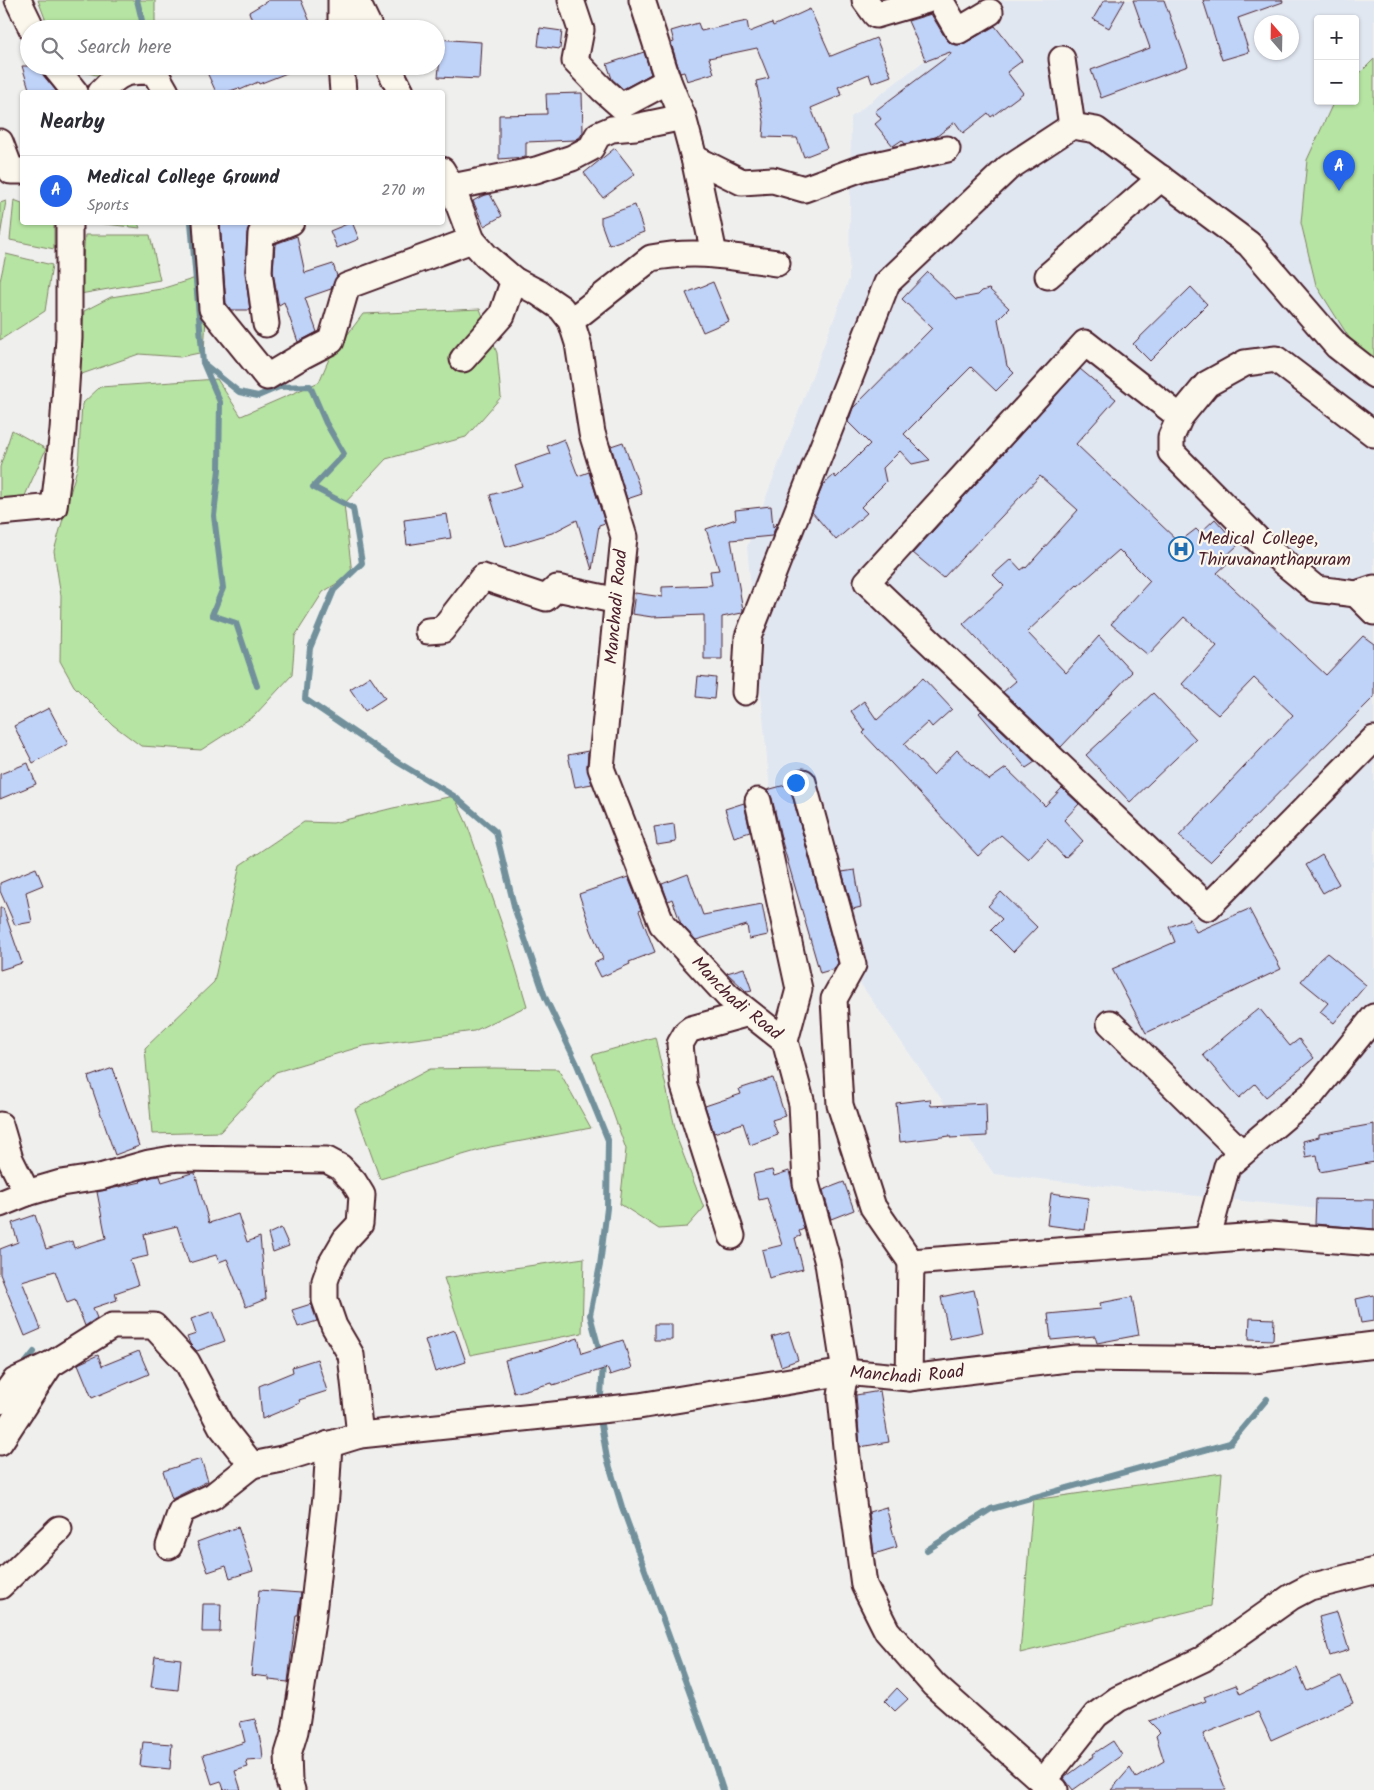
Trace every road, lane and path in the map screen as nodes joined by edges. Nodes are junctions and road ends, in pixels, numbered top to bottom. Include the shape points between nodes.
1 (18, 0) edge
2 (342, 0) edge
3 (356, 0) edge
4 (571, 0) edge
5 (642, 0) edge
6 (865, 0) edge
7 (927, 0) edge
8 (940, 0) edge
9 (990, 12) dead end
10 (28, 20) edge
11 (341, 20) edge
12 (366, 20) edge
13 (1062, 59) dead end
14 (62, 75) edge
15 (121, 75) edge
16 (156, 75) edge
17 (341, 75) edge
18 (392, 75) edge
19 (668, 81) junction
20 (74, 90) edge
21 (103, 90) edge
22 (165, 90) edge
23 (342, 90) edge
24 (400, 90) edge
25 (683, 117) junction
26 (1072, 126) junction
27 (0, 142) edge
28 (947, 149) dead end
29 (694, 158) junction
30 (20, 171) edge
31 (1160, 178) junction
32 (447, 179) edge
33 (69, 225) edge
34 (206, 225) edge
35 (283, 225) edge
36 (472, 240) junction
37 (714, 254) junction
38 (777, 263) dead end
39 (1048, 276) dead end
40 (514, 280) junction
41 (571, 321) junction
42 (266, 324) dead end
43 (463, 359) dead end
44 (1374, 374) edge
45 (1180, 417) junction
46 (1374, 434) edge
47 (0, 512) edge
48 (1365, 591) edge
49 (618, 601) junction
50 (1374, 612) edge
51 (428, 631) dead end
52 (745, 692) dead end
53 (1374, 739) edge
54 (802, 782) dead end
55 (758, 801) dead end
56 (749, 1013) junction
57 (1374, 1017) edge
58 (1110, 1023) dead end
59 (785, 1041) junction
60 (0, 1125) edge
61 (1242, 1153) junction
62 (27, 1193) junction
63 (0, 1204) edge
64 (732, 1236) dead end
65 (1208, 1240) junction
66 (1374, 1243) edge
67 (911, 1262) junction
68 (1374, 1345) edge
69 (56, 1361) junction
70 (845, 1372) junction
71 (909, 1378) junction
72 (0, 1401) edge
73 (360, 1435) junction
74 (0, 1442) edge
75 (329, 1444) junction
76 (252, 1465) junction
77 (59, 1529) dead end
78 (169, 1546) dead end
79 (1374, 1571) edge
80 (0, 1586) edge
81 (1049, 1786) edge
82 (292, 1790) edge

1 - 10 street
2 - 11 street
3 - 12 street
4 - 19 street via 581,30 575,61 621,106
5 - 19 street
6 - 7 street via 876,15
8 - 9 street via 958,31
13 - 26 street
14 - 20 street
15 - 21 street
16 - 22 street
17 - 23 street
18 - 24 street
19 - 25 street
25 - 29 street
25 - 32 street via 612,129 598,135 591,148 536,170
26 - 31 street via 1096,130
26 - 52 street via 1008,168 887,283 748,637
27 - 30 street via 11,171
28 - 29 street via 862,168 804,189 773,180 742,182
29 - 37 street
31 - 39 street
31 - 44 street via 1249,244 1337,346
32 - 36 street, Manchadi Road
33 - 47 street via 69,338 54,507
34 - 36 street via 212,309 267,377 331,341 348,286
35 - 42 street via 261,234 259,272
36 - 40 street, Manchadi Road
37 - 38 street
37 - 41 street via 651,258
40 - 41 street, Manchadi Road via 540,292 561,308
40 - 43 street via 502,315
41 - 49 street, Manchadi Road via 578,343 592,433 624,537
45 - 46 street via 1207,384 1245,363 1276,359
45 - 48 street via 1171,437 1171,452 1267,549 1316,590
45 - 53 street via 1085,343 867,582 1208,907
48 - 50 street
49 - 51 street via 557,588 546,598 483,577 442,630
49 - 56 street, Manchadi Road via 602,768 662,924 728,996
54 - 67 street via 853,964 834,999 840,1105 873,1207
55 - 59 street via 799,989
56 - 59 street, Manchadi Road
56 - 64 street via 692,1029 680,1044 684,1086
57 - 61 street via 1312,1094
58 - 61 street
59 - 70 street, Manchadi Road via 802,1104 806,1183 828,1263
60 - 62 street via 10,1159
61 - 65 street via 1227,1166
62 - 63 street
62 - 73 street via 178,1158 326,1160 340,1167 362,1195 362,1209 360,1224 345,1240 331,1264 325,1281 325,1300 334,1326 352,1355
65 - 66 street via 1270,1235
65 - 67 street
67 - 71 street
68 - 71 street, Manchadi Road via 1254,1360 1076,1358
69 - 72 street via 15,1381
69 - 74 street via 50,1365
69 - 76 street via 112,1326 154,1326 187,1362 221,1426
70 - 71 street, Manchadi Road
70 - 73 street via 639,1406
70 - 81 street via 841,1396 864,1585 887,1631 934,1685
73 - 75 street
75 - 76 street
75 - 82 street via 312,1622 295,1731 288,1754
76 - 78 street via 213,1496 181,1511
77 - 80 street
79 - 81 street via 1310,1586 1203,1659 1118,1699 1096,1715

